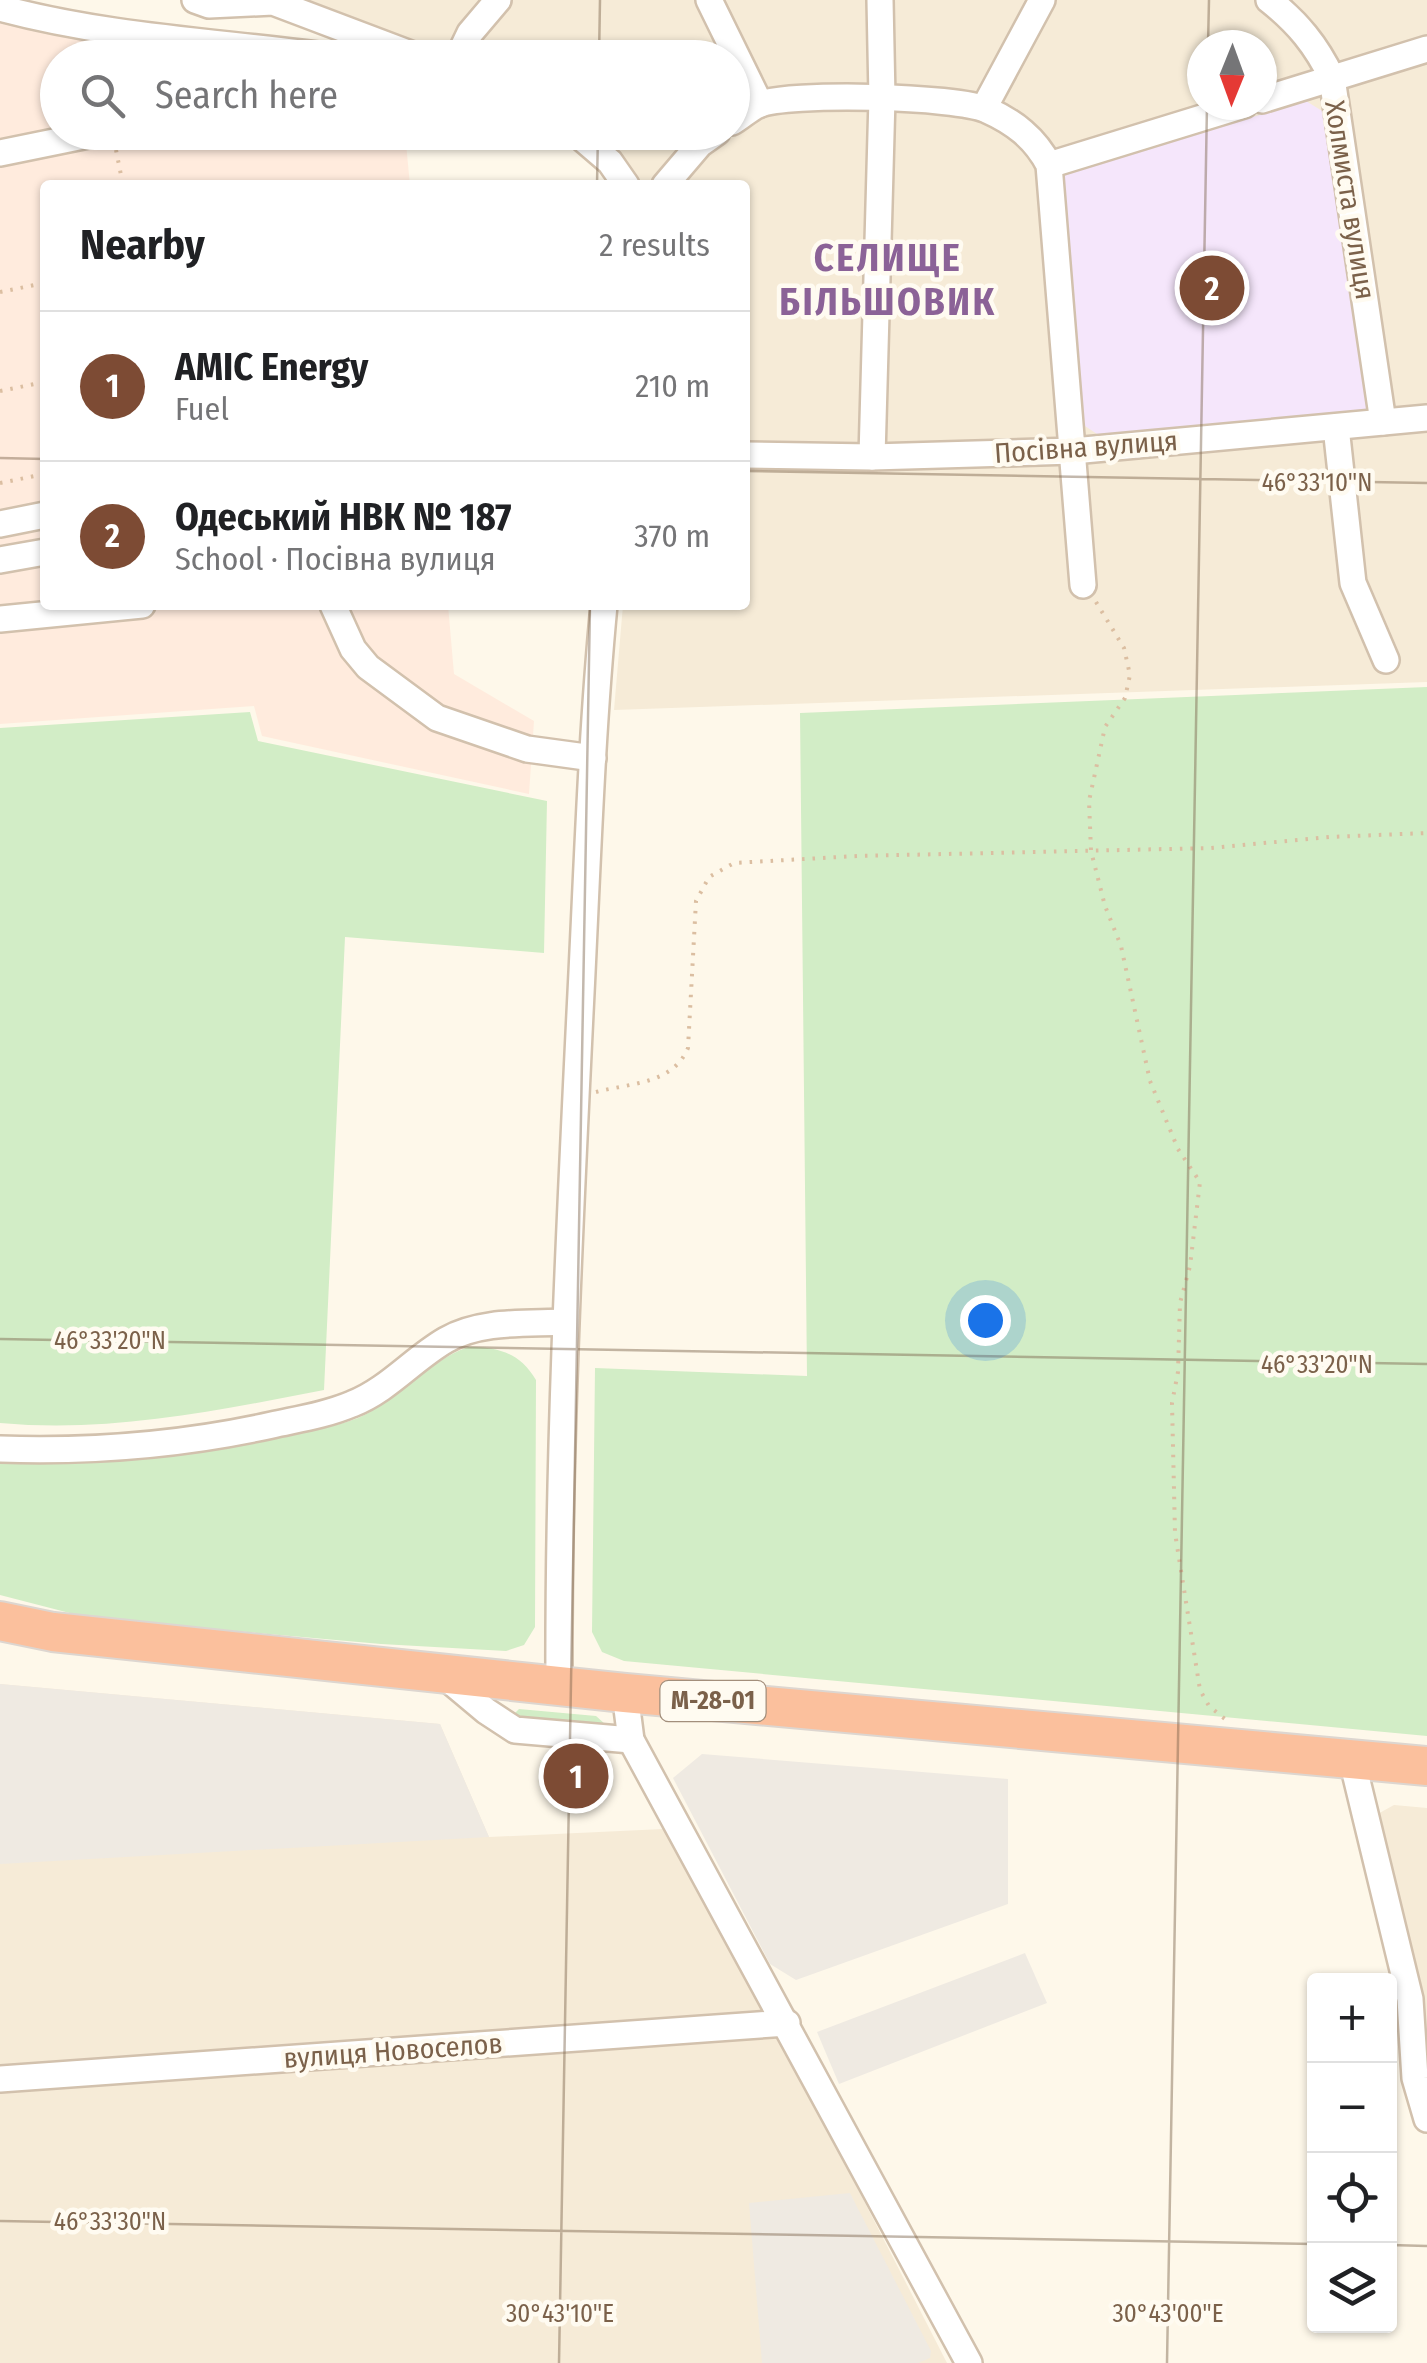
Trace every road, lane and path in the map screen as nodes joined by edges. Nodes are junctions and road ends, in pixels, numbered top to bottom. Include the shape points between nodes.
1 (498, 0) edge
2 (709, 0) edge
3 (880, 0) edge
4 (1042, 0) edge
5 (1269, 0) edge
6 (205, 2) edge
7 (0, 8) edge
8 (190, 40) edge
9 (373, 40) edge
10 (467, 40) edge
11 (729, 40) edge
12 (1427, 50) edge
13 (1332, 78) junction
14 (750, 84) edge
15 (1277, 95) edge
16 (882, 98) junction
17 (760, 104) junction
18 (984, 108) junction
19 (750, 110) edge
20 (1194, 120) edge
21 (40, 149) edge
22 (112, 150) edge
23 (596, 150) edge
24 (695, 150) edge
25 (0, 153) edge
26 (1049, 164) junction
27 (121, 180) edge
28 (623, 180) edge
29 (668, 180) edge
30 (40, 284) edge
31 (0, 292) edge
32 (40, 383) edge
33 (0, 391) edge
34 (1427, 418) edge
35 (1383, 422) junction
36 (1336, 427) junction
37 (1073, 451) junction
38 (750, 454) edge
39 (872, 457) junction
40 (40, 475) edge
41 (0, 483) edge
42 (40, 516) edge
43 (0, 524) edge
44 (40, 553) edge
45 (0, 560) edge
46 (1083, 585) joint
47 (91, 610) edge
48 (330, 610) edge
49 (604, 610) edge
50 (0, 619) edge
51 (1386, 660) dead end
52 (593, 758) junction
53 (1427, 833) edge
54 (1091, 851) junction
55 (576, 1097) junction
56 (565, 1322) junction
57 (0, 1449) edge
58 (0, 1621) edge
59 (443, 1674) junction
60 (560, 1687) junction
61 (625, 1693) junction
62 (631, 1740) junction
63 (1240, 1749) junction
64 (1352, 1760) junction
65 (1427, 1766) edge
66 (786, 2023) junction
67 (0, 2079) edge
68 (1427, 2120) edge
69 (969, 2363) edge

1 - 10 street
2 - 11 street
3 - 16 street
4 - 18 street
5 - 13 street, Холмиста вулиця via 1318,49
6 - 9 street via 272,2
7 - 8 street via 63,25
12 - 13 street
13 - 15 street
13 - 35 street, Холмиста вулиця
14 - 17 street
16 - 17 street
16 - 18 street
16 - 39 street
17 - 19 street
18 - 26 street via 1037,142
20 - 26 street
21 - 25 street
22 - 27 path
23 - 28 street
24 - 29 street
26 - 37 street
30 - 31 path
32 - 33 path
34 - 35 street, Посівна вулиця
35 - 36 street, Посівна вулиця
36 - 37 street, Посівна вулиця
36 - 51 street via 1353,584
37 - 39 street, Посівна вулиця
37 - 46 street
38 - 39 street, Посівна вулиця
40 - 41 path
42 - 43 street
44 - 45 street
46 - 54 path via 1124,648 1130,675 1105,727 1088,801
47 - 50 street
48 - 52 street via 368,667 437,718 527,748
49 - 52 street
52 - 55 street
53 - 54 path
54 - 55 path via 734,863 709,878 696,901 688,1048 681,1065 667,1075
54 - 63 path via 1121,946 1150,1081 1178,1149 1200,1182 1172,1403 1175,1533 1200,1690 1234,1727
55 - 56 street
56 - 57 street via 464,1332 368,1396 329,1413 121,1448
56 - 60 street
58 - 59 highway, М-28-01
59 - 60 highway, М-28-01
59 - 62 street via 515,1730
60 - 61 highway, М-28-01
61 - 62 street
61 - 63 highway, М-28-01
62 - 66 street
63 - 64 highway, М-28-01
64 - 65 highway, М-28-01
64 - 68 street via 1410,1999 1415,2078
66 - 67 street, вулиця Новоселов
66 - 69 street

